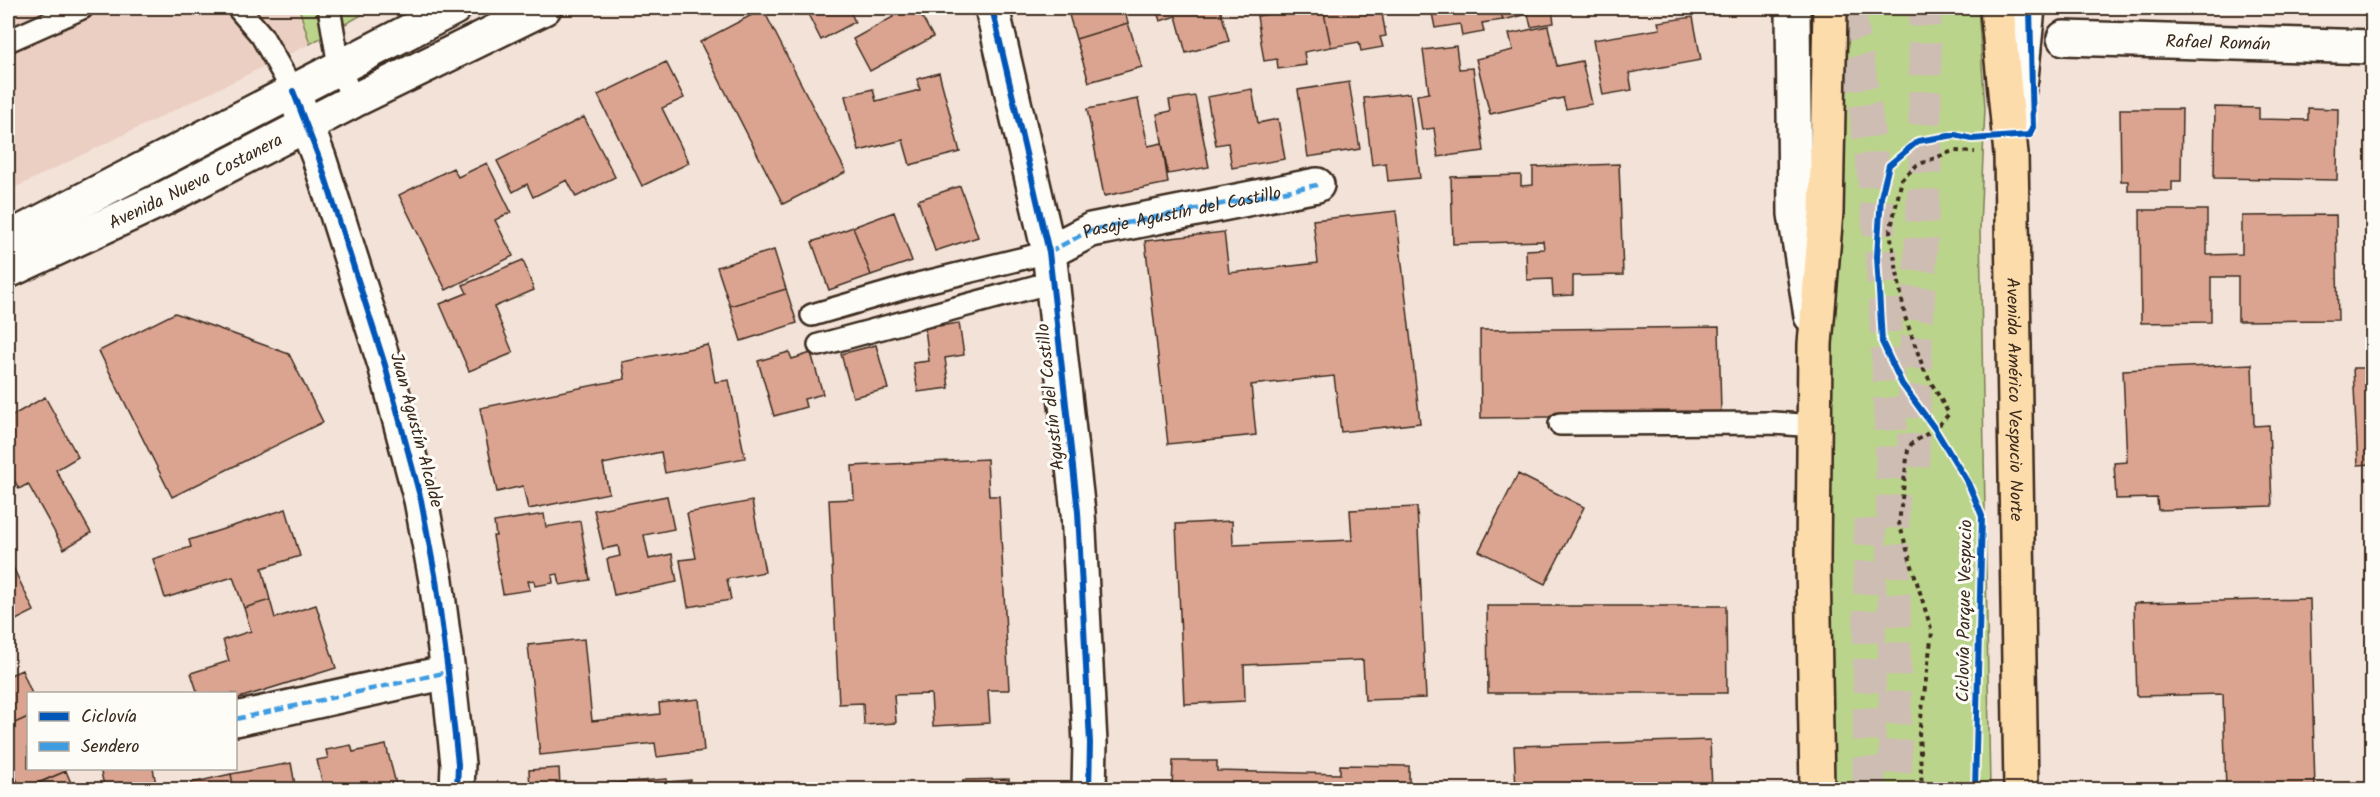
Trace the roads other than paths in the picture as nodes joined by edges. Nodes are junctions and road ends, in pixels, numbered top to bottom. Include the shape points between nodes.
1 (81, 8) edge
2 (237, 8) edge
3 (329, 8) edge
4 (454, 8) edge
5 (544, 8) edge
6 (992, 8) edge
7 (1793, 8) edge
8 (1830, 8) edge
9 (1997, 8) edge
10 (2028, 8) edge
11 (2064, 38) dead end
12 (8, 41) edge
13 (2373, 47) edge
14 (339, 66) junction
15 (293, 90) junction
16 (353, 101) junction
17 (307, 125) junction
18 (2011, 146) junction
19 (1317, 185) dead end
20 (8, 239) edge
21 (1051, 267) junction
22 (8, 271) edge
23 (812, 315) dead end
24 (1815, 344) junction
25 (819, 345) dead end
26 (1560, 424) dead end
27 (1815, 426) junction
28 (448, 672) junction
29 (237, 719) edge
30 (457, 789) edge
31 (1089, 789) edge
32 (1817, 789) edge
33 (2021, 789) edge

1 - 12 lane
2 - 15 lane via 262,36
3 - 14 lane
4 - 14 street, Avenida Nueva Costanera
5 - 16 street, Avenida Nueva Costanera
6 - 21 street, Agustín del Castillo
7 - 24 street via 1795,214
8 - 24 main road via 1826,212
9 - 18 main road, Avenida Américo Vespucio Norte
10 - 18 street
11 - 13 street, Rafael Román
14 - 15 street, Avenida Nueva Costanera
14 - 16 lane
15 - 17 street, Juan Agustín Alcalde
15 - 20 street, Avenida Nueva Costanera
16 - 17 street, Avenida Nueva Costanera
17 - 22 street, Avenida Nueva Costanera via 163,199
17 - 28 street, Juan Agustín Alcalde via 385,365 422,500
18 - 33 main road, Avenida Américo Vespucio Norte
19 - 21 street, Pasaje Agustín del Castillo via 1091,230
21 - 23 lane via 918,284
21 - 25 lane
21 - 31 street, Agustín del Castillo via 1078,512
24 - 27 main road
26 - 27 lane
27 - 32 main road
28 - 29 street
28 - 30 street, Juan Agustín Alcalde

